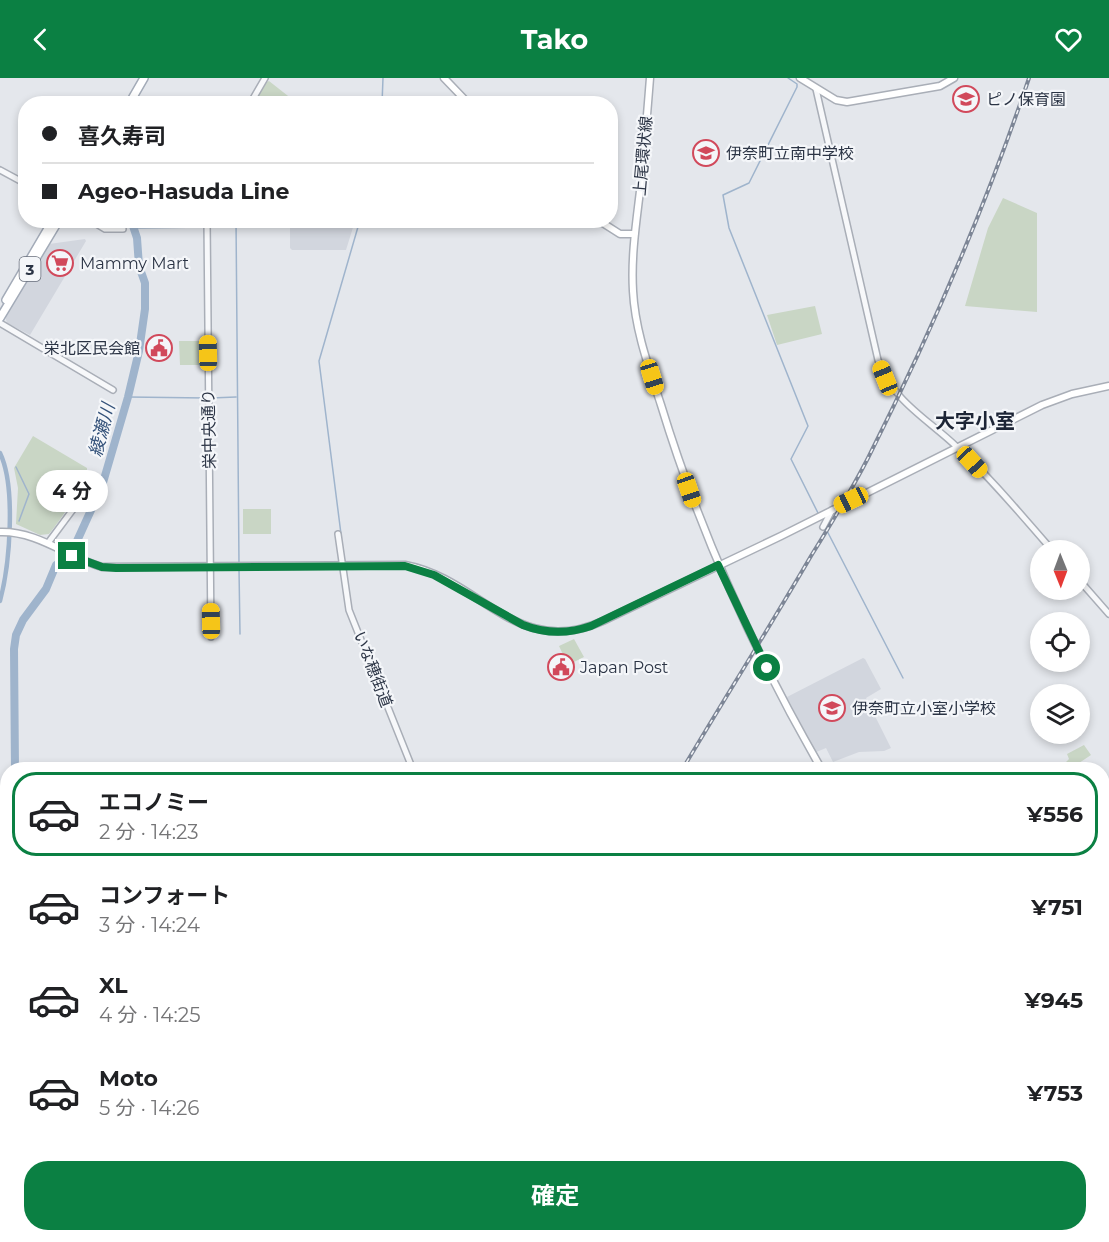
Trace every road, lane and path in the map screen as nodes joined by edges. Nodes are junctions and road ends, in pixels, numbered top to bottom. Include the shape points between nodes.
1 (139, 78) edge
2 (144, 78) edge
3 (265, 78) edge
4 (444, 78) edge
5 (650, 78) edge
6 (800, 78) edge
7 (954, 78) edge
8 (816, 89) junction
9 (129, 96) edge
10 (134, 96) edge
11 (255, 96) edge
12 (461, 96) edge
13 (0, 170) edge
14 (18, 180) edge
15 (48, 228) edge
16 (54, 228) edge
17 (103, 228) edge
18 (207, 228) edge
19 (611, 228) edge
20 (123, 229) dead end
21 (635, 234) junction
22 (0, 310) edge
23 (0, 318) edge
24 (0, 323) edge
25 (1109, 386) edge
26 (113, 390) dead end
27 (958, 447) junction
28 (80, 500) dead end
29 (833, 509) junction
30 (823, 527) dead end
31 (1, 532) edge
32 (338, 534) dead end
33 (1044, 540) edge
34 (48, 543) junction
35 (718, 565) junction
36 (343, 566) junction
37 (211, 567) junction
38 (1090, 592) edge
39 (1109, 614) edge
40 (211, 637) dead end
41 (410, 762) edge
42 (818, 762) edge

1 - 9 main road
2 - 10 main road
3 - 11 street
4 - 12 main road
5 - 21 main road, 上尾環状線
6 - 8 main road
7 - 8 main road via 940,86 854,102 836,100
8 - 27 street via 885,378 900,398
13 - 14 street
15 - 22 main road, 3
16 - 23 main road, 3
17 - 20 street
18 - 37 street, 栄中央通り
19 - 21 main road via 620,234
21 - 35 main road, 上尾環状線 via 633,291 641,338 668,429
24 - 26 street
25 - 27 main road via 1058,398
27 - 29 main road
27 - 33 street
28 - 34 street
29 - 30 street
29 - 35 main road
31 - 34 main road
32 - 36 street, いな穂街道
34 - 37 main road via 102,567
35 - 36 main road via 591,626 558,633 523,625 420,569
35 - 42 main road, 上尾環状線
36 - 37 main road
36 - 41 street, いな穂街道 via 349,610
37 - 40 street, 栄中央通り
38 - 39 street

